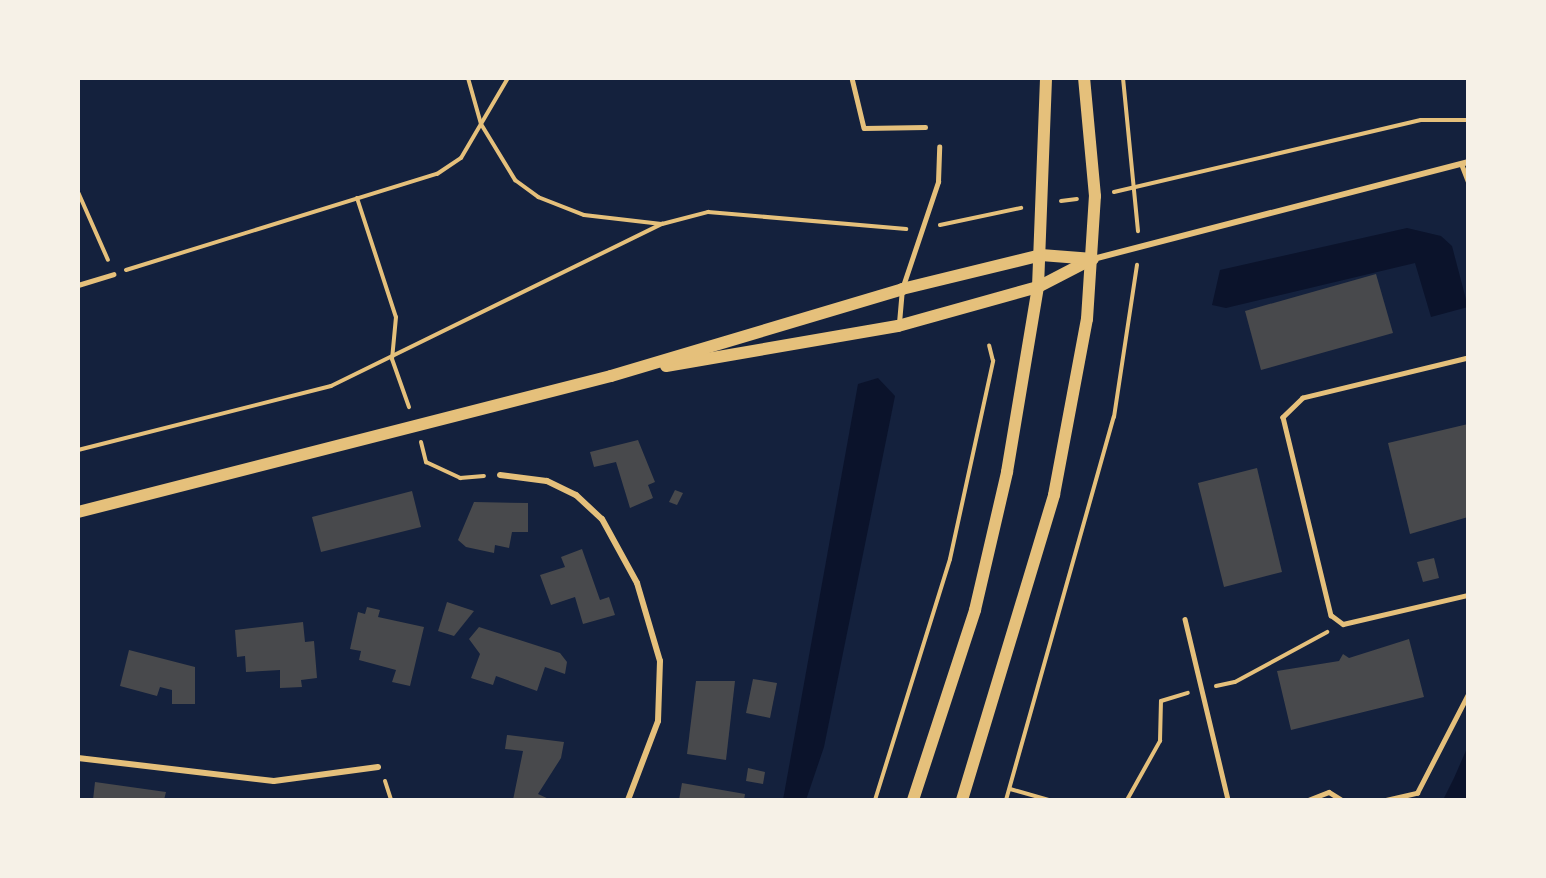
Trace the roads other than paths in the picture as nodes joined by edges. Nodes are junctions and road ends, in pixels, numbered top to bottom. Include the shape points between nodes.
1 (852, 78) edge
2 (1046, 78) edge
3 (1084, 78) edge
4 (925, 126) dead end
5 (939, 147) dead end
6 (1465, 163) edge
7 (1468, 181) edge
8 (1041, 255) junction
9 (1093, 259) junction
10 (113, 274) road end
11 (78, 285) edge
12 (1038, 287) junction
13 (902, 289) junction
14 (898, 326) junction
15 (1468, 358) edge
16 (611, 376) junction
17 (500, 475) dead end
18 (78, 512) edge
19 (1468, 595) edge
20 (1185, 619) dead end
21 (1468, 694) edge
22 (78, 758) edge
23 (378, 767) dead end
24 (628, 800) edge
25 (913, 800) edge
26 (962, 800) edge
27 (1228, 800) edge
28 (1308, 800) edge
29 (1342, 800) edge
30 (1386, 800) edge

1 - 4 lane via 864,128
2 - 8 main road
3 - 9 main road via 1095,196
5 - 13 lane via 938,183
6 - 7 lane
6 - 9 street
8 - 9 main road
8 - 12 main road
8 - 13 main road
9 - 12 main road
9 - 26 main road via 1054,495
10 - 11 lane
12 - 14 main road
12 - 25 main road via 1007,472 975,610
13 - 14 lane
13 - 16 main road
14 - 16 main road
15 - 19 lane via 1304,398 1283,417 1331,615 1343,624
16 - 18 main road
17 - 24 street via 547,481 576,495 602,519 637,583 660,662 658,721
20 - 27 lane
21 - 30 lane via 1417,793
22 - 23 street via 274,781
28 - 29 lane via 1329,792

